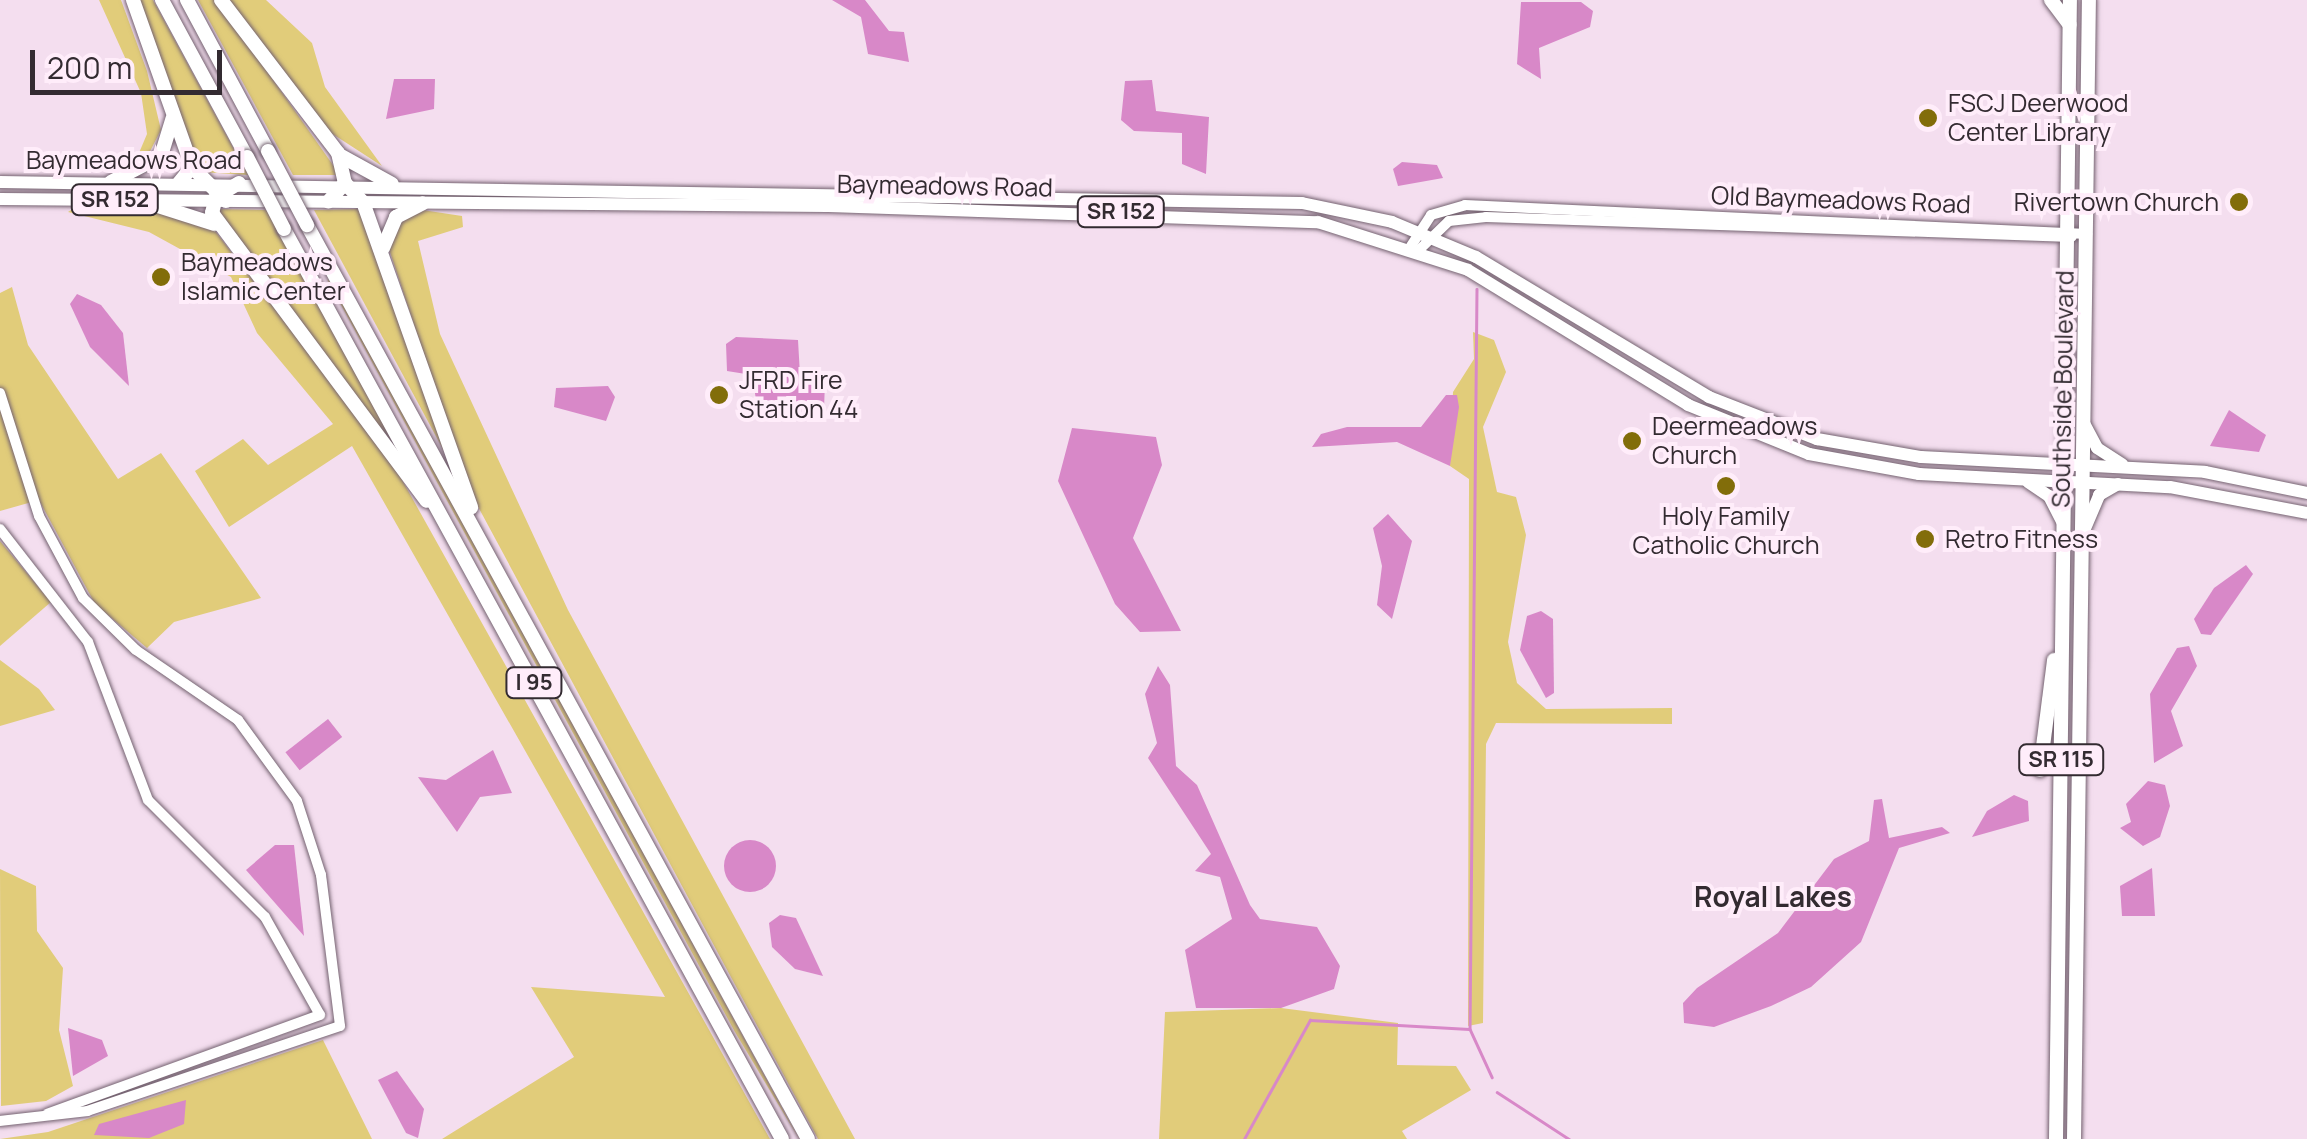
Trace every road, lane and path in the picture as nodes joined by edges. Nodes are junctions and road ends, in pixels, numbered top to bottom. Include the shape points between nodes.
1 (133, 0) edge
2 (162, 0) edge
3 (187, 0) edge
4 (222, 0) edge
5 (2051, 0) edge
6 (2070, 0) edge
7 (2089, 0) edge
8 (2070, 25) junction
9 (173, 108) junction
10 (338, 153) junction
11 (192, 167) junction
12 (0, 182) edge
13 (111, 182) junction
14 (179, 183) junction
15 (202, 183) junction
16 (239, 183) junction
17 (345, 184) junction
18 (392, 184) junction
19 (10, 199) edge
20 (218, 199) junction
21 (139, 200) junction
22 (328, 202) junction
23 (363, 202) junction
24 (423, 203) junction
25 (0, 209) edge
26 (1431, 216) junction
27 (1392, 222) junction
28 (223, 232) junction
29 (1425, 234) junction
30 (2068, 234) junction
31 (2088, 234) junction
32 (1416, 247) junction
33 (383, 254) junction
34 (1552, 299) junction
35 (1543, 314) junction
36 (1695, 389) junction
37 (0, 393) edge
38 (1688, 405) junction
39 (2085, 425) junction
40 (1786, 429) junction
41 (1780, 445) junction
42 (1858, 448) junction
43 (2064, 464) junction
44 (2084, 464) junction
45 (1854, 465) junction
46 (2124, 465) junction
47 (2021, 479) junction
48 (2064, 482) junction
49 (2083, 482) junction
50 (2120, 483) junction
51 (2307, 493) edge
52 (2307, 514) edge
53 (2064, 526) junction
54 (0, 529) edge
55 (2084, 531) junction
56 (482, 541) junction
57 (458, 542) junction
58 (2063, 579) junction
59 (2040, 770) dead end
60 (41, 1116) junction
61 (0, 1121) edge
62 (782, 1139) edge
63 (808, 1139) edge
64 (2056, 1139) edge
65 (2074, 1139) edge

1 - 9 highway
2 - 57 highway, I 95, bridge
3 - 56 highway, I 95, bridge
4 - 10 highway
5 - 8 highway
6 - 8 highway, Southside Boulevard / SR 115
7 - 31 highway, Southside Boulevard / SR 115
8 - 30 highway, Southside Boulevard / SR 115
9 - 11 highway
9 - 13 highway via 161,156
10 - 17 highway
10 - 18 highway
11 - 14 highway
11 - 15 highway
12 - 13 main road, Baymeadows Road / SR 152
13 - 14 main road, Baymeadows Road / SR 152
14 - 15 main road, Baymeadows Road / SR 152
15 - 16 main road, Baymeadows Road / SR 152
15 - 20 highway
16 - 17 main road, Baymeadows Road / SR 152
16 - 20 highway
17 - 18 main road, Baymeadows Road / SR 152
17 - 22 highway
17 - 23 highway
18 - 27 main road, Baymeadows Road / SR 152 via 1246,198
19 - 21 main road, Baymeadows Road / SR 152
19 - 25 street
20 - 21 main road, Baymeadows Road / SR 152
20 - 22 main road, Baymeadows Road / SR 152
20 - 28 highway
21 - 28 highway via 199,214
22 - 23 main road, Baymeadows Road / SR 152
23 - 24 main road, Baymeadows Road / SR 152
23 - 33 highway
24 - 32 main road, Baymeadows Road / SR 152 via 1237,215
24 - 33 highway via 396,217
26 - 27 street, Old Baymeadows Road
26 - 29 street
26 - 30 street, Old Baymeadows Road via 1482,204
27 - 29 main road, Baymeadows Road / SR 152
28 - 57 highway
29 - 30 street, Old Baymeadows Road via 1450,221 1486,217
29 - 32 street
29 - 34 main road, Baymeadows Road / SR 152
30 - 31 street, Old Baymeadows Road
30 - 43 highway, Southside Boulevard / SR 115
31 - 39 highway, Southside Boulevard / SR 115
32 - 35 main road, Baymeadows Road / SR 152
33 - 56 highway
34 - 35 main road
34 - 36 main road, Baymeadows Road / SR 152
35 - 38 main road, Baymeadows Road / SR 152
36 - 38 main road
36 - 40 main road, Baymeadows Road / SR 152
37 - 60 street via 39,516 83,598 136,650 238,720 292,792 319,864 340,1026 88,1111
38 - 41 main road, Baymeadows Road / SR 152
39 - 44 highway, Southside Boulevard / SR 115
39 - 46 main road via 2097,448
40 - 41 main road
40 - 42 main road, Baymeadows Road / SR 152
41 - 45 main road, Baymeadows Road / SR 152
42 - 43 main road, Baymeadows Road / SR 152
42 - 45 main road
43 - 44 main road, Baymeadows Road / SR 152
43 - 48 highway, Southside Boulevard / SR 115
44 - 46 main road, Baymeadows Road / SR 152
44 - 49 highway, Southside Boulevard / SR 115
45 - 47 main road, Baymeadows Road / SR 152
46 - 51 main road, Baymeadows Road / SR 152
47 - 48 main road, Baymeadows Road / SR 152
47 - 53 main road via 2049,496
48 - 49 main road, Baymeadows Road / SR 152
48 - 53 highway, Southside Boulevard / SR 115
49 - 50 main road, Baymeadows Road / SR 152
49 - 55 highway, Southside Boulevard / SR 115
50 - 52 main road, Baymeadows Road / SR 152
50 - 55 main road via 2099,495
53 - 58 highway, Southside Boulevard / SR 115
54 - 60 street via 88,642 148,800 276,931 320,1015
55 - 65 highway, Southside Boulevard / SR 115
56 - 63 highway, I 95
57 - 62 highway, I 95
58 - 59 highway
58 - 64 highway, Southside Boulevard / SR 115
60 - 61 street

